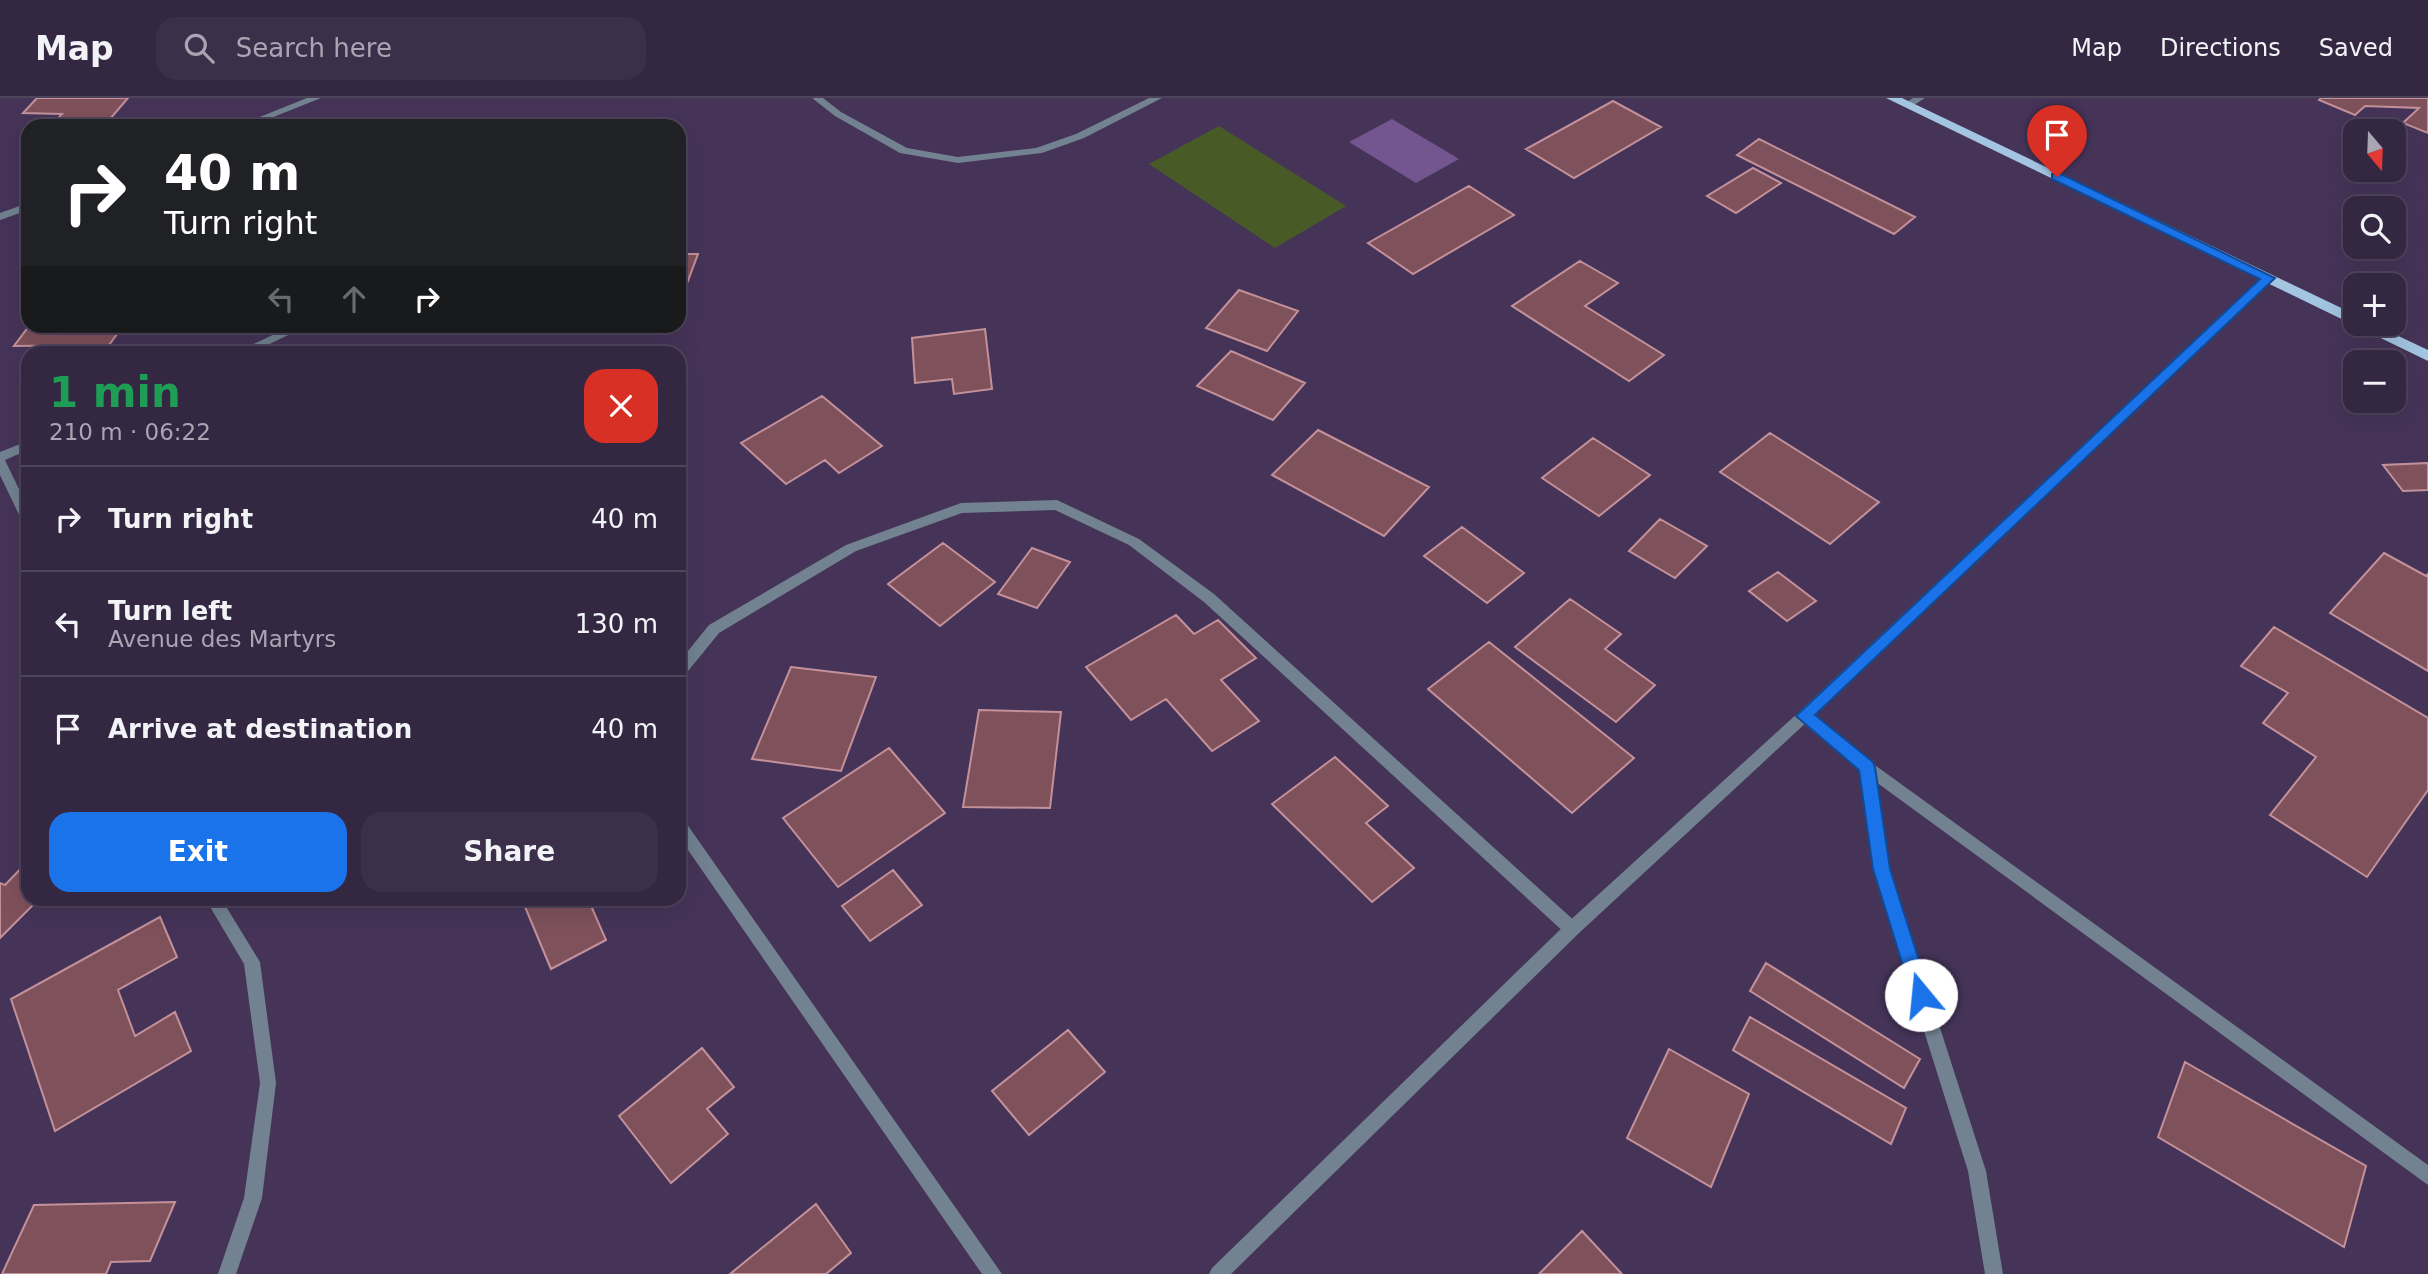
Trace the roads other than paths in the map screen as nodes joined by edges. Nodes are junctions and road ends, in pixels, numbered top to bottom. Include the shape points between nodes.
1 (316, 98) edge
2 (817, 98) edge
3 (1157, 98) edge
4 (1892, 98) edge
5 (1914, 102) edge
6 (260, 119) edge
7 (21, 209) edge
8 (0, 217) edge
9 (2269, 278) junction
10 (2343, 314) edge
11 (285, 333) edge
12 (2388, 336) edge
13 (255, 346) edge
14 (2428, 355) edge
15 (21, 449) edge
16 (0, 460) edge
17 (21, 506) edge
18 (686, 663) edge
19 (1804, 716) junction
20 (1867, 767) junction
21 (686, 835) edge
22 (218, 906) edge
23 (1572, 929) junction
24 (2428, 1176) edge
25 (227, 1274) edge
26 (993, 1274) edge
27 (1218, 1274) edge
28 (1994, 1274) edge

1 - 6 street
2 - 3 street via 904,151 958,160 1038,151
4 - 5 main road
5 - 9 main road
7 - 8 street
9 - 10 main road
9 - 19 street
11 - 13 street
12 - 14 main road
15 - 16 street
16 - 17 street
18 - 23 street via 714,629 851,548 961,508 1057,505 1135,542 1209,598
19 - 20 street
19 - 23 street
20 - 24 street
20 - 28 street via 1881,869 1977,1171
21 - 26 street
22 - 25 street via 252,962 268,1083 253,1198
23 - 27 street

